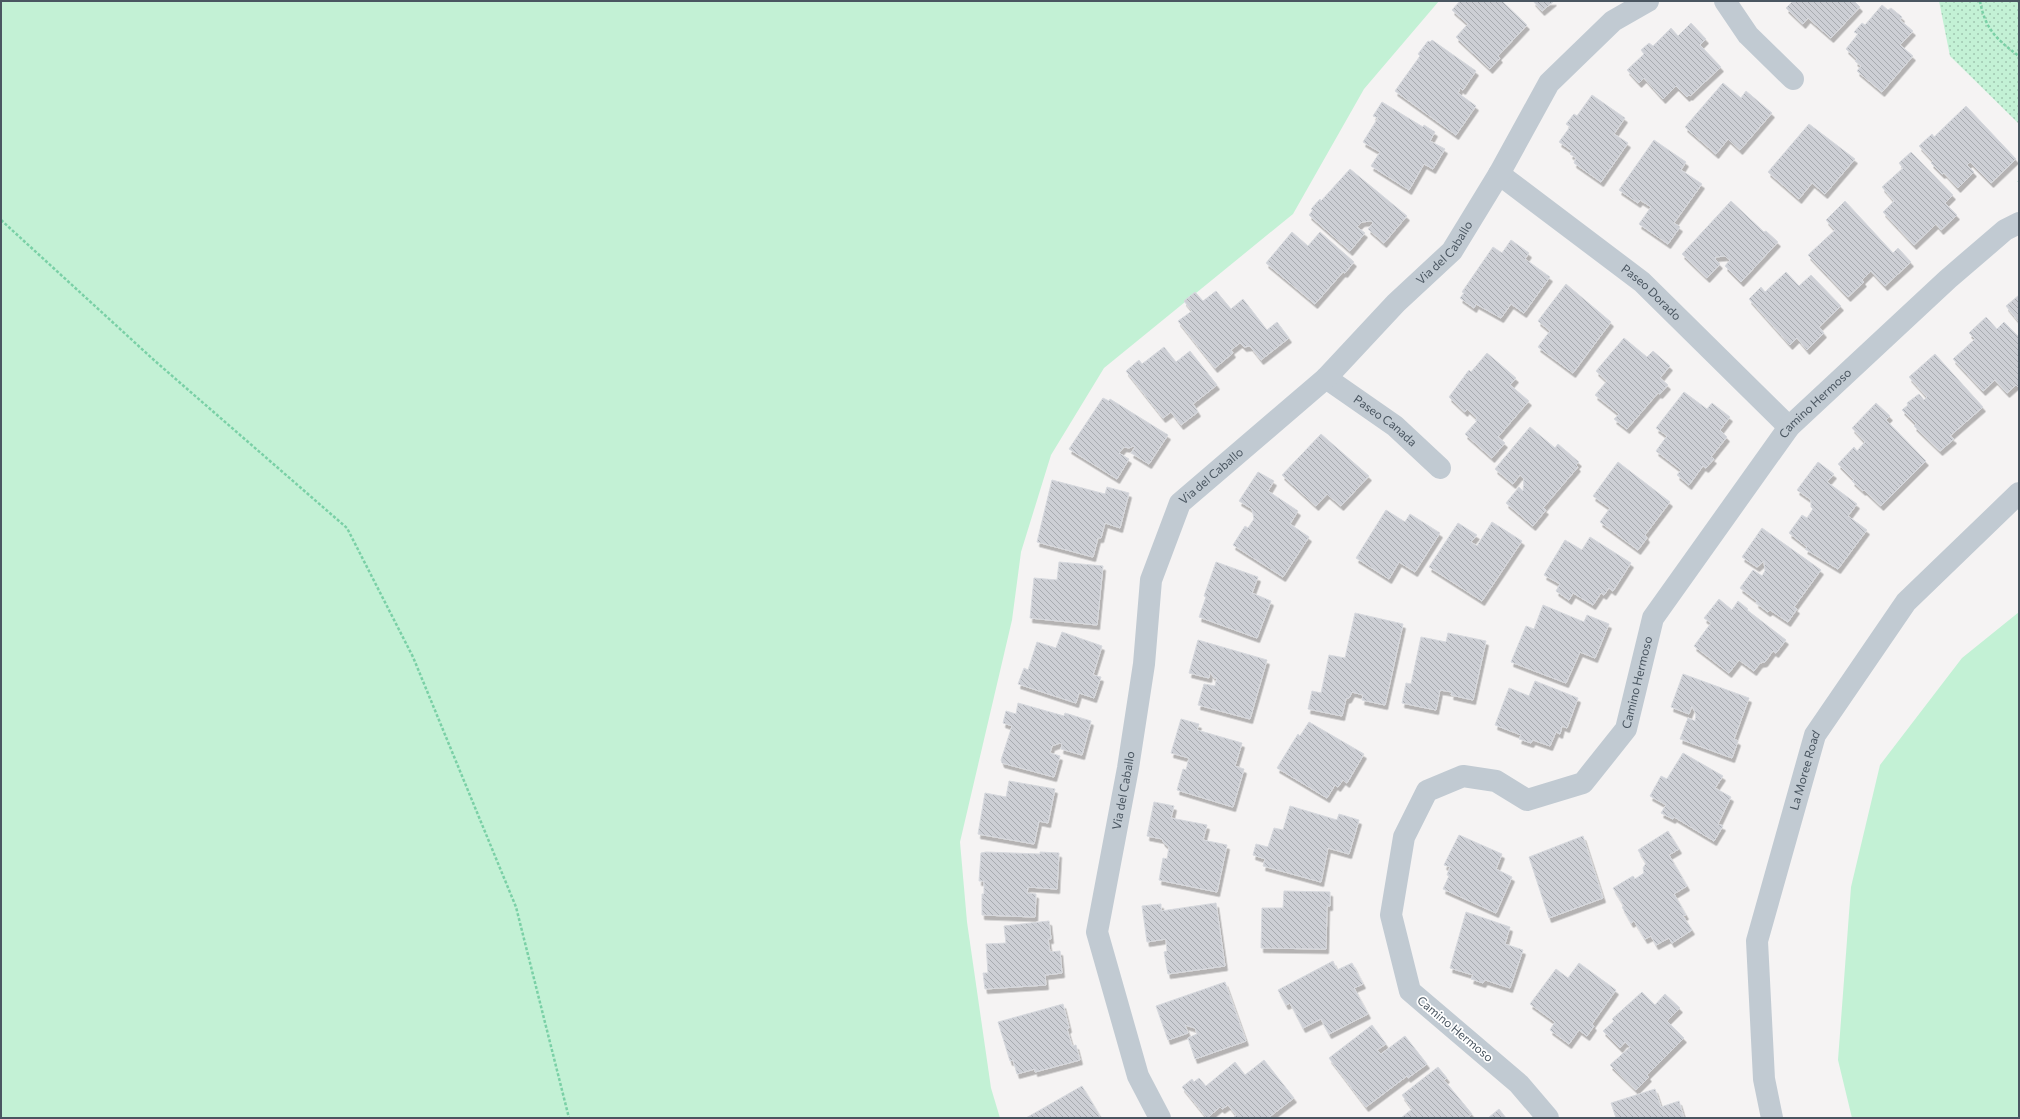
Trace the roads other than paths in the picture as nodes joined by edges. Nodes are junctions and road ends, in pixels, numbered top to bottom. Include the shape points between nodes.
1 (1648, 1) edge
2 (1725, 1) edge
3 (1793, 79) dead end
4 (1499, 174) junction
5 (2019, 223) edge
6 (1326, 378) junction
7 (1789, 427) junction
8 (1440, 468) dead end
9 (2019, 493) edge
10 (1160, 1118) edge
11 (1548, 1118) edge
12 (1772, 1118) edge

1 - 4 street, Via del Caballo via 1613,21 1549,83
2 - 3 street via 1748,35
4 - 6 street, Via del Caballo via 1452,251 1396,303
4 - 7 street, Paseo Dorado via 1642,282
5 - 7 street, Camino Hermoso via 2004,230 1948,279
6 - 8 street, Paseo Canada via 1395,426
6 - 10 street, Via del Caballo via 1180,503 1151,580 1144,664 1128,768 1097,932 1138,1076
7 - 11 street, Camino Hermoso via 1653,618 1626,729 1583,783 1527,800 1496,781 1463,776 1427,791 1404,837 1392,915 1410,992 1519,1084
9 - 12 street, La Moree Road via 1906,602 1815,735 1757,941 1764,1079

